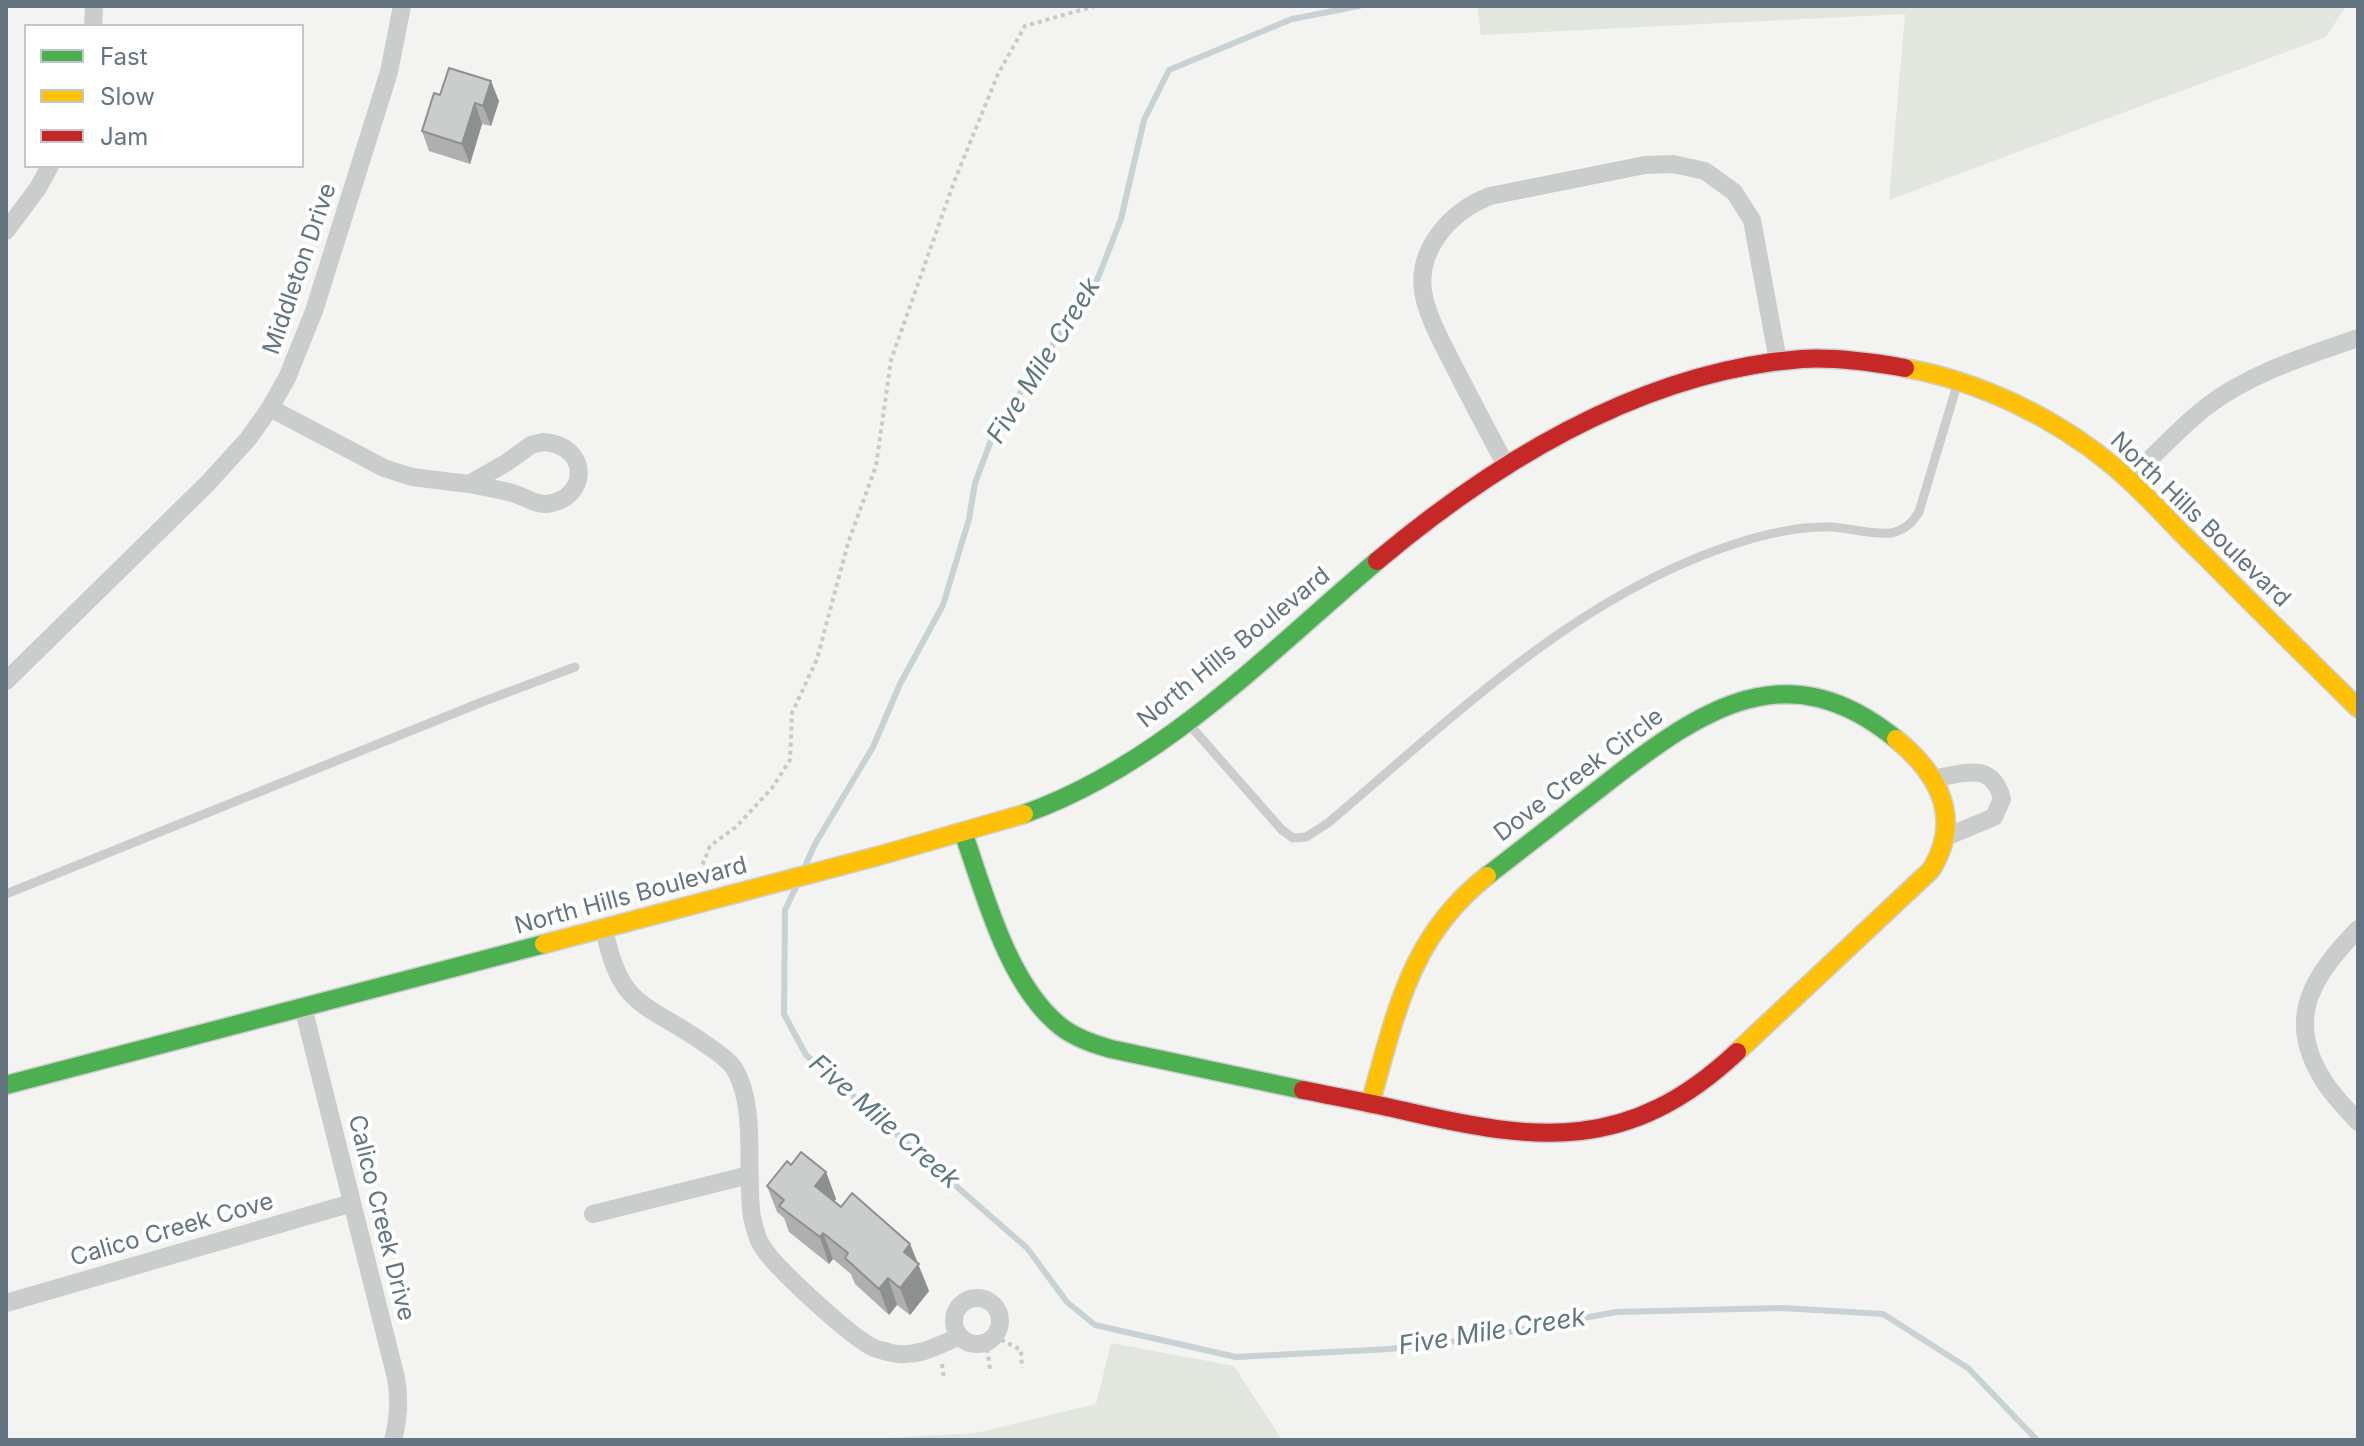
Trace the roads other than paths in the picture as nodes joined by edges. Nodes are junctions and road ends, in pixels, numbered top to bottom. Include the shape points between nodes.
1 (402, 6) edge
2 (49, 168) edge
3 (6, 231) edge
4 (2358, 338) edge
5 (1778, 361) junction
6 (1958, 382) junction
7 (270, 408) junction
8 (1507, 467) junction
9 (2129, 480) junction
10 (469, 484) junction
11 (575, 667) dead end
12 (6, 681) edge
13 (2356, 703) edge
14 (1186, 720) junction
15 (1931, 779) junction
16 (963, 832) junction
17 (1946, 837) junction
18 (6, 894) edge
19 (604, 928) junction
20 (2358, 929) edge
21 (303, 1007) junction
22 (6, 1085) edge
23 (1370, 1104) junction
24 (2358, 1122) edge
25 (749, 1175) junction
26 (352, 1203) junction
27 (593, 1214) dead end
28 (6, 1303) edge
29 (960, 1336) junction
30 (393, 1440) edge

1 - 7 street, Middleton Drive via 389,72 314,311
2 - 3 street
4 - 9 street via 2264,373 2225,394
5 - 6 street, North Hills Boulevard via 1873,362
5 - 8 street, North Hills Boulevard via 1740,367 1646,397
5 - 8 street via 1752,220 1734,192 1705,171 1645,165 1469,204 1436,237 1423,290 1438,336
6 - 9 street, North Hills Boulevard via 2044,417
6 - 14 lane via 1919,512 1906,528 1886,533 1824,527 1781,531 1635,586 1527,657 1306,837 1293,838 1282,830
7 - 10 street via 384,468
7 - 12 street, Middleton Drive via 207,484
8 - 14 street, North Hills Boulevard via 1408,535
9 - 13 street, North Hills Boulevard
10 - 10 street via 544,505 569,495 578,465 567,448 543,442
11 - 18 lane
14 - 16 street, North Hills Boulevard via 1115,770 1053,802
15 - 17 street, Dove Creek Circle via 1946,811
15 - 17 street via 1984,773 1999,786 2002,799 1994,817
15 - 23 street, Dove Creek Circle via 1882,727 1828,699 1788,693 1763,696 1689,722 1469,890 1439,924 1404,986
16 - 19 street, North Hills Boulevard
16 - 23 street via 1018,974 1062,1027 1111,1048
17 - 23 street via 1931,870 1895,906 1701,1083 1649,1113 1592,1130 1540,1134 1493,1130
19 - 21 street, North Hills Boulevard
19 - 25 street via 614,965 633,999 735,1070 745,1103
20 - 24 street via 2313,985 2306,1032 2323,1081
21 - 22 street, North Hills Boulevard
21 - 26 street, Calico Creek Drive
25 - 27 street
25 - 29 street via 761,1245 782,1271 856,1336 873,1347 915,1354
26 - 28 street, Calico Creek Cove
26 - 30 street, Calico Creek Drive via 399,1398
29 - 29 street via 972,1343 990,1339 1000,1322 996,1308 977,1298 963,1302 955,1315

